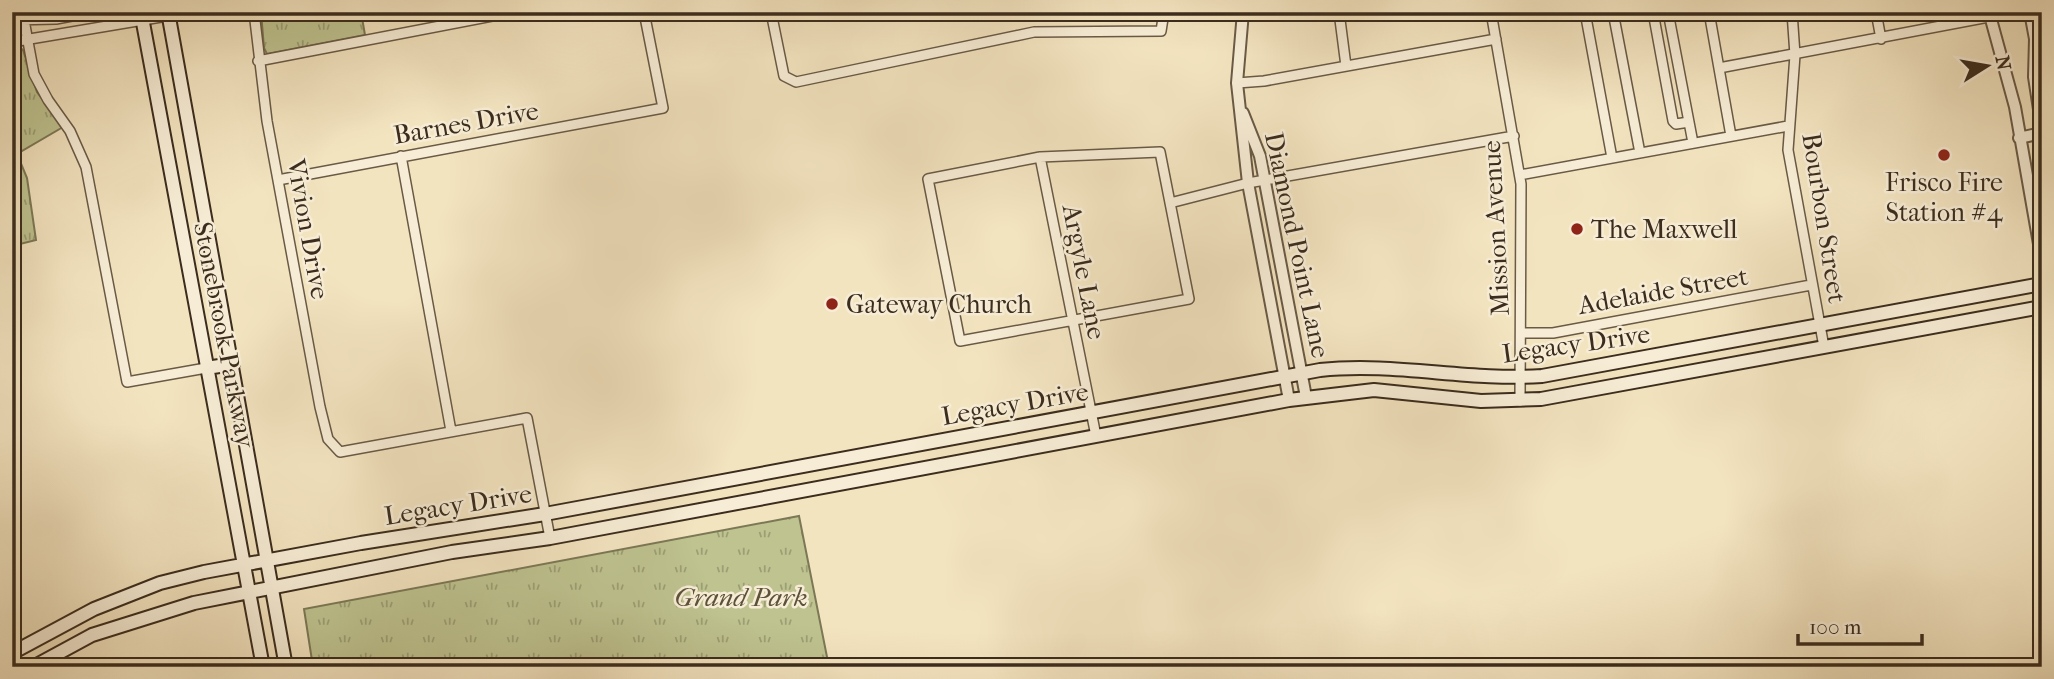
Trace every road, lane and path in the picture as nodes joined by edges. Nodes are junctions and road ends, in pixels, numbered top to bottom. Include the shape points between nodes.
1 (93, 12) edge
2 (191, 12) edge
3 (254, 12) edge
4 (513, 12) edge
5 (644, 12) edge
6 (771, 12) edge
7 (1164, 12) edge
8 (1243, 12) edge
9 (1339, 12) edge
10 (1491, 12) edge
11 (1585, 12) edge
12 (1613, 12) edge
13 (1653, 12) edge
14 (1668, 12) edge
15 (1709, 12) edge
16 (1792, 12) edge
17 (1876, 12) edge
18 (2015, 12) edge
19 (2030, 12) edge
20 (168, 13) edge
21 (141, 15) edge
22 (1990, 16) edge
23 (464, 17) edge
24 (12, 20) edge
25 (24, 20) junction
26 (1496, 38) junction
27 (1881, 39) junction
28 (26, 40) junction
29 (12, 43) edge
30 (1795, 55) junction
31 (258, 61) junction
32 (1346, 66) junction
33 (1719, 68) junction
34 (1237, 83) junction
35 (1239, 104) junction
36 (1689, 122) junction
37 (1788, 126) junction
38 (2042, 131) edge
39 (1514, 136) junction
40 (1731, 136) junction
41 (2019, 138) junction
42 (1693, 143) junction
43 (1640, 153) junction
44 (401, 156) junction
45 (1040, 157) junction
46 (1612, 158) junction
47 (1520, 175) junction
48 (278, 180) junction
49 (1264, 181) junction
50 (1248, 184) junction
51 (2042, 191) edge
52 (2029, 193) junction
53 (1170, 203) junction
54 (2042, 261) edge
55 (2042, 284) edge
56 (1811, 285) junction
57 (2042, 307) edge
58 (1072, 320) junction
59 (1820, 325) junction
60 (1521, 333) junction
61 (1824, 347) junction
62 (233, 364) junction
63 (206, 369) junction
64 (1301, 374) junction
65 (1285, 377) junction
66 (1520, 378) junction
67 (1306, 397) junction
68 (1289, 400) junction
69 (1520, 401) junction
70 (1092, 412) junction
71 (451, 431) junction
72 (1096, 436) junction
73 (797, 467) junction
74 (801, 490) junction
75 (545, 514) junction
76 (550, 538) junction
77 (267, 560) junction
78 (244, 564) junction
79 (272, 587) junction
80 (249, 592) junction
81 (12, 653) edge
82 (33, 667) edge
83 (264, 667) edge
84 (286, 667) edge

1 - 25 street
2 - 20 street
3 - 31 street, Vivion Drive
4 - 23 street
5 - 44 street, Barnes Drive via 663,108
6 - 7 street via 784,76 796,82 1034,32 1161,31
8 - 34 street, Diamond Point Lane
9 - 32 street
10 - 26 street, Mission Avenue
11 - 46 street
12 - 43 street
13 - 36 street via 1673,121
14 - 36 street
15 - 33 street
16 - 30 street, Bourbon Street
17 - 27 street
18 - 22 street
19 - 38 street
20 - 21 street
20 - 62 main road, Stonebrook Parkway
21 - 28 street
21 - 63 main road, Stonebrook Parkway
22 - 27 street
22 - 41 street
23 - 31 street
24 - 25 street
25 - 28 street
26 - 32 street
26 - 39 street, Mission Avenue
27 - 30 street
28 - 29 street
28 - 63 street via 39,85 84,161 127,382
30 - 33 street
30 - 37 street, Bourbon Street
31 - 48 street, Vivion Drive
32 - 34 street
33 - 40 street
34 - 35 street, Diamond Point Lane
35 - 49 street, Diamond Point Lane
35 - 50 street, Diamond Point Lane
36 - 42 street
37 - 40 street
37 - 56 street, Bourbon Street via 1789,162
38 - 41 street
39 - 47 street, Mission Avenue
39 - 49 street
40 - 42 street
41 - 52 street
42 - 43 street
43 - 46 street
44 - 48 street, Barnes Drive
44 - 71 street
45 - 53 street via 1160,152
45 - 58 street, Argyle Lane
45 - 58 street via 928,179 960,341
46 - 47 street
47 - 60 street, Mission Avenue
48 - 71 street, Vivion Drive via 320,407 335,450
49 - 50 street
49 - 64 street, Diamond Point Lane
50 - 53 street
50 - 65 street, Diamond Point Lane
51 - 52 street
52 - 54 street
53 - 58 street via 1189,299
55 - 59 main road, Legacy Drive
56 - 59 street, Bourbon Street
56 - 60 street, Adelaide Street via 1553,333
57 - 61 main road, Legacy Drive
58 - 70 street, Argyle Lane
59 - 61 street, Bourbon Street
59 - 66 main road, Legacy Drive
60 - 66 street, Mission Avenue
61 - 69 main road, Legacy Drive
62 - 63 main road
62 - 77 main road, Stonebrook Parkway
63 - 78 main road, Stonebrook Parkway
64 - 65 main road, Legacy Drive
64 - 66 main road, Legacy Drive via 1388,367
64 - 67 street, Diamond Point Lane
65 - 68 street, Diamond Point Lane
65 - 70 main road, Legacy Drive
66 - 69 street, Mission Avenue
67 - 68 main road, Legacy Drive
67 - 69 main road, Legacy Drive via 1374,390
68 - 72 main road, Legacy Drive
70 - 72 street, Argyle Lane
70 - 73 main road, Legacy Drive
71 - 75 street via 527,418
72 - 74 main road, Legacy Drive
73 - 74 main road
73 - 75 main road, Legacy Drive
74 - 76 main road, Legacy Drive
75 - 76 street
75 - 77 main road, Legacy Drive
76 - 79 main road, Legacy Drive
77 - 78 main road, Legacy Drive
77 - 79 main road, Stonebrook Parkway
78 - 80 main road, Stonebrook Parkway
78 - 81 main road, Legacy Drive via 142,589 70,620
79 - 80 main road, Legacy Drive
79 - 84 main road, Stonebrook Parkway
80 - 82 main road, Legacy Drive via 125,622
80 - 83 main road, Stonebrook Parkway

